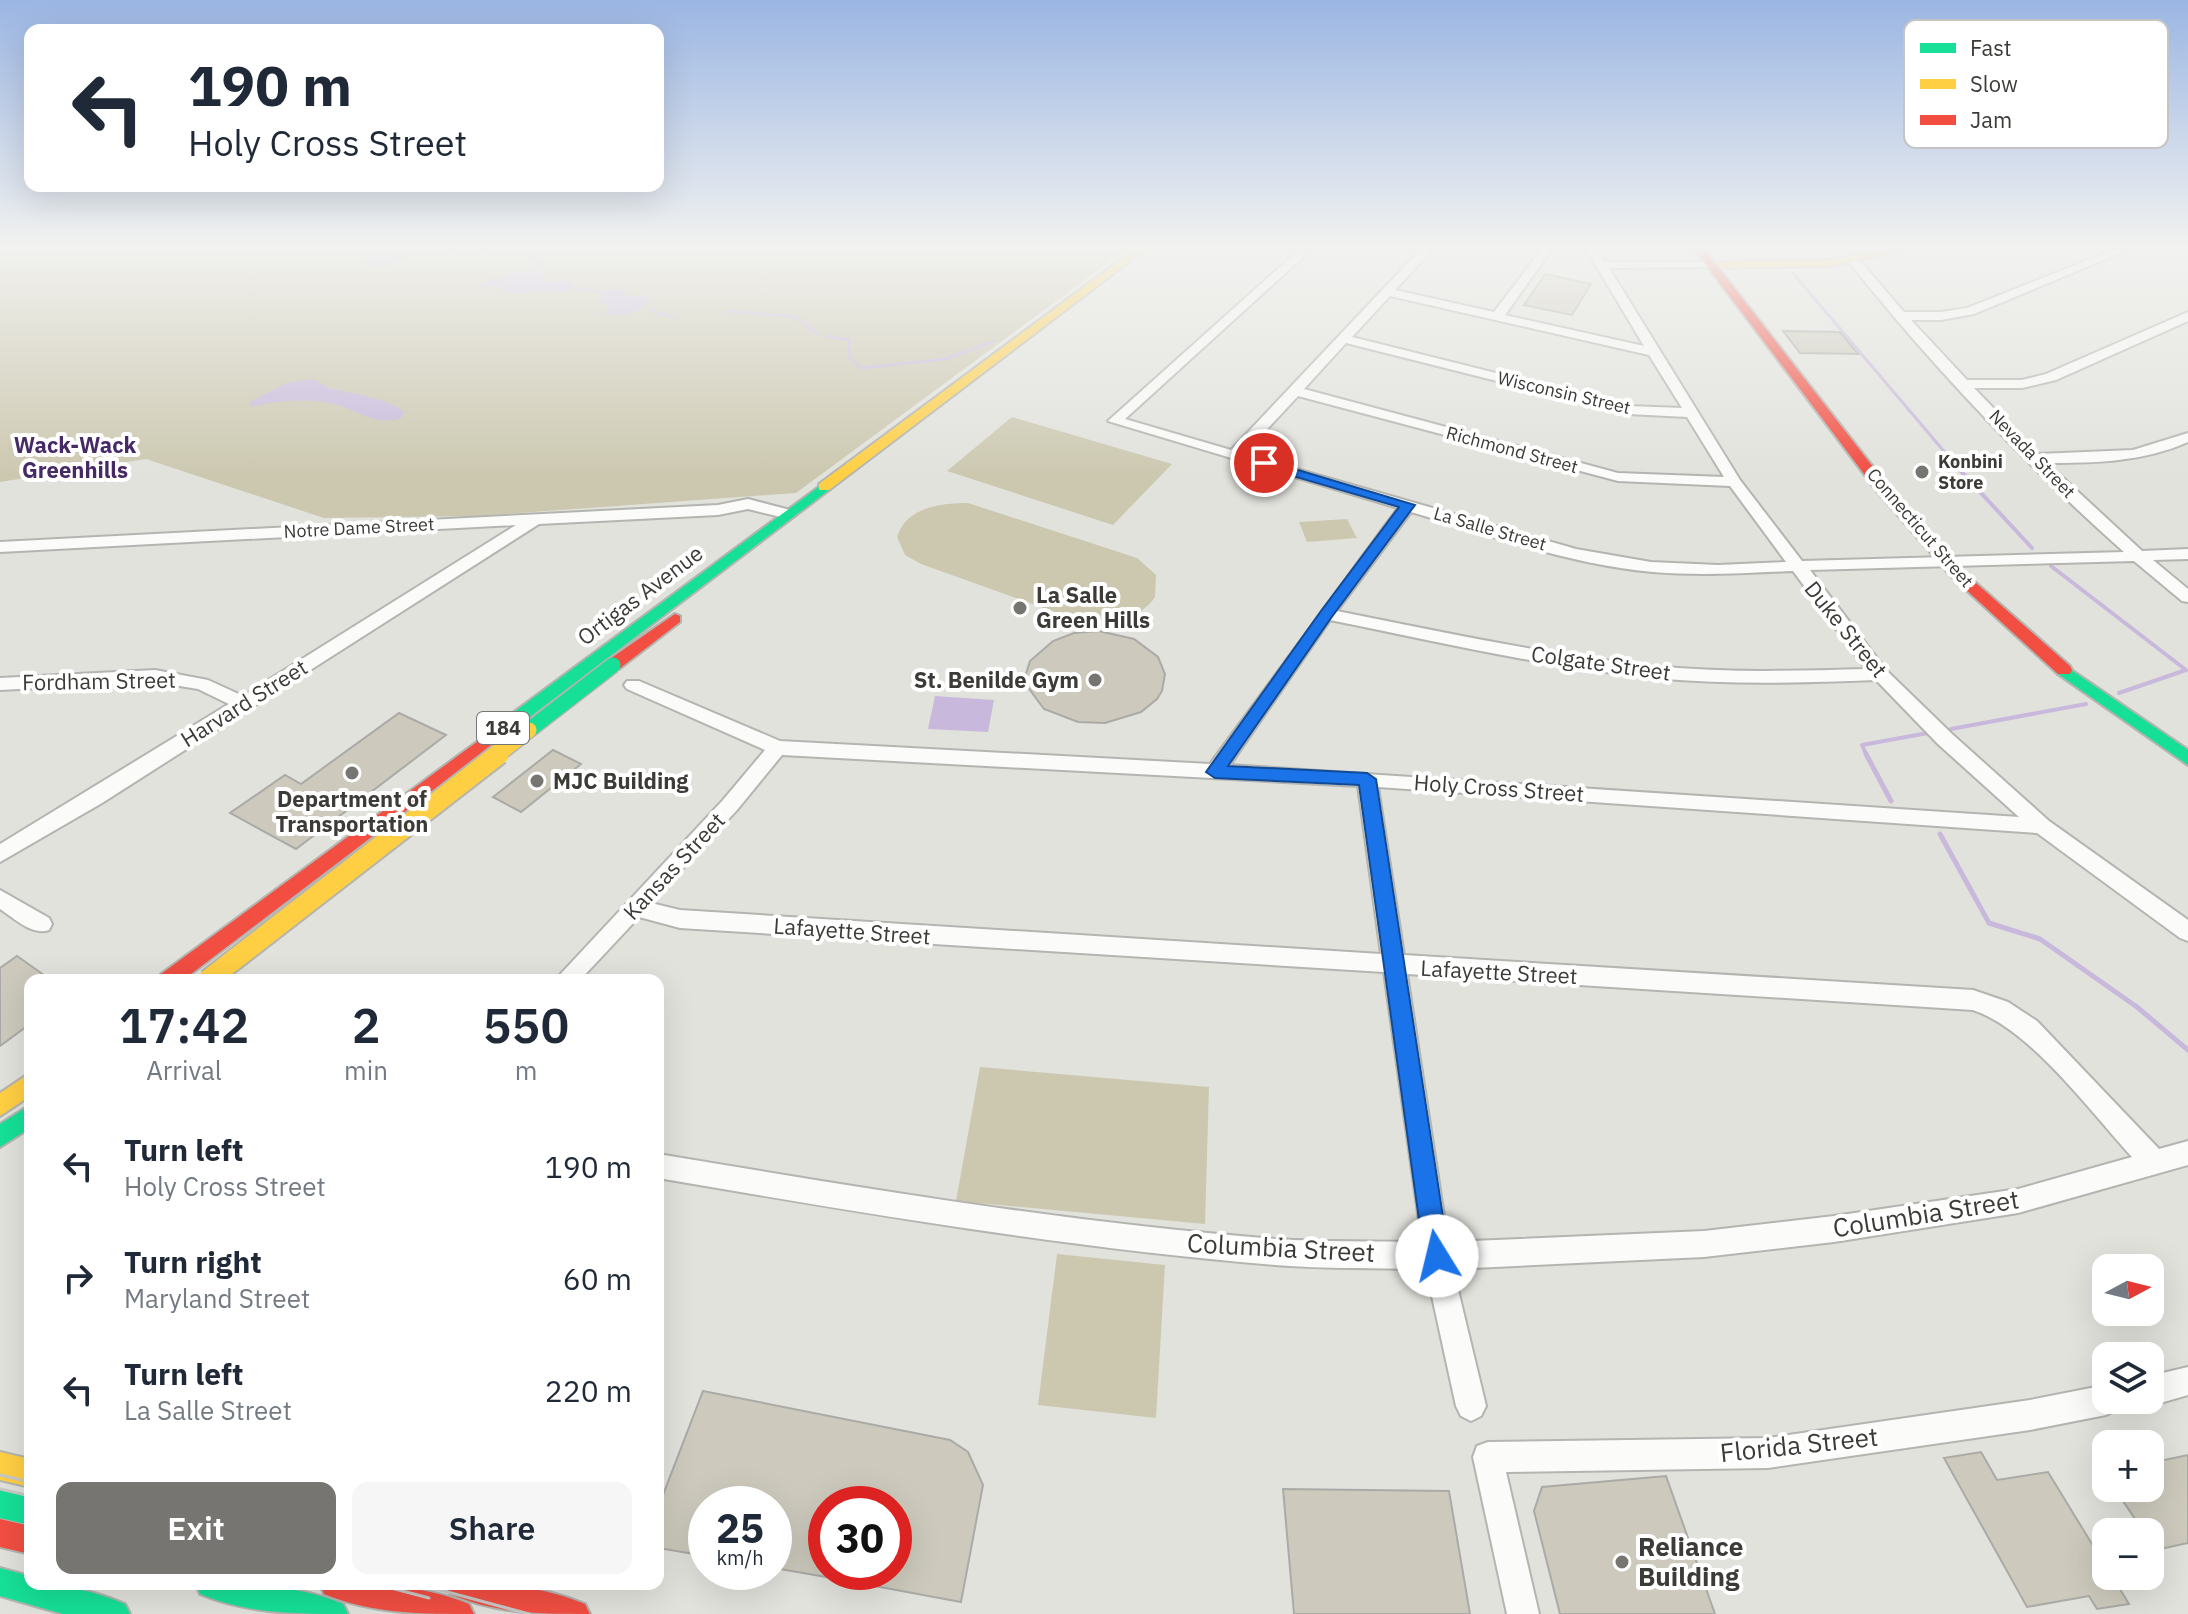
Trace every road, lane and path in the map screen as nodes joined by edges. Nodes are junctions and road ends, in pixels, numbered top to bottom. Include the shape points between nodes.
1 (1041, 324) edge
2 (1060, 324) edge
3 (1222, 324) edge
4 (1357, 324) edge
5 (1530, 324) edge
6 (1637, 324) edge
7 (1756, 324) edge
8 (1908, 324) edge
9 (2169, 324) edge
10 (1344, 339) junction
11 (1654, 352) junction
12 (1965, 384) junction
13 (1295, 391) junction
14 (1692, 413) junction
15 (2188, 437) edge
16 (1235, 455) junction
17 (2036, 458) junction
18 (1734, 482) junction
19 (1408, 505) junction
20 (789, 514) junction
21 (537, 518) junction
22 (476, 522) junction
23 (0, 547) edge
24 (486, 550) junction
25 (2188, 554) edge
26 (2136, 557) junction
27 (1947, 563) junction
28 (1796, 567) junction
29 (2188, 597) edge
30 (1326, 614) junction
31 (675, 619) junction
32 (1880, 674) junction
33 (0, 684) edge
34 (633, 685) dead end
35 (242, 703) junction
36 (777, 748) junction
37 (2188, 759) edge
38 (1215, 772) junction
39 (1367, 779) junction
40 (2042, 826) junction
41 (369, 829) junction
42 (346, 846) junction
43 (397, 846) junction
44 (0, 854) edge
45 (373, 865) junction
46 (305, 877) junction
47 (335, 895) junction
48 (0, 898) edge
49 (635, 907) junction
50 (41, 924) dead end
51 (2188, 932) edge
52 (1394, 966) junction
53 (176, 974) edge
54 (216, 974) edge
55 (233, 974) edge
56 (572, 974) edge
57 (24, 1088) edge
58 (0, 1106) edge
59 (24, 1119) edge
60 (0, 1137) edge
61 (24, 1137) edge
62 (2188, 1153) edge
63 (0, 1155) edge
64 (2155, 1163) junction
65 (664, 1167) edge
66 (1437, 1256) junction
67 (2188, 1381) edge
68 (2164, 1387) edge
69 (2092, 1403) edge
70 (1471, 1406) dead end
71 (0, 1466) edge
72 (24, 1472) edge
73 (0, 1504) edge
74 (24, 1510) edge
75 (0, 1533) edge
76 (24, 1539) edge
77 (0, 1582) edge
78 (24, 1589) edge
79 (29, 1590) edge
80 (235, 1590) edge
81 (391, 1590) edge
82 (483, 1590) edge
83 (115, 1614) edge
84 (333, 1614) edge
85 (459, 1614) edge
86 (575, 1614) edge
87 (1523, 1614) edge

1 - 20 main road, Ortigas Avenue / 184
2 - 31 main road, Ortigas Avenue / 184
3 - 16 street, La Salle Street via 1115,421
4 - 10 street
5 - 11 street
6 - 11 street, Duke Street
7 - 27 main road, Connecticut Street via 1882,488
8 - 12 street, Nevada Street
9 - 12 street via 2051,377 2022,384
10 - 13 street
10 - 14 street, Wisconsin Street via 1628,410
11 - 14 street, Duke Street
12 - 17 street, Nevada Street
13 - 16 street
13 - 18 street, Richmond Street via 1618,477
14 - 18 street, Duke Street
15 - 17 street via 2150,453
16 - 19 street, La Salle Street
17 - 26 street, Nevada Street
18 - 28 street, Duke Street
19 - 28 street, La Salle Street via 1574,554 1651,567
19 - 30 street
20 - 21 street, Notre Dame Street via 757,508
20 - 41 main road, Ortigas Avenue / 184
21 - 22 street, Notre Dame Street
21 - 24 street, Harvard Street
22 - 23 street, Notre Dame Street
22 - 24 street via 490,533
24 - 35 street, Harvard Street
25 - 26 street, La Salle Street
26 - 27 street, La Salle Street
26 - 29 street, Nevada Street
27 - 28 street, La Salle Street
27 - 37 main road, Connecticut Street via 2066,672
28 - 32 street, Duke Street
30 - 32 street, Colgate Street via 1629,669 1704,676
30 - 38 street
31 - 43 main road, Ortigas Avenue / 184 via 664,639
31 - 54 main road, bridge
32 - 40 street, Duke Street
33 - 35 street, Fordham Street via 155,676 202,684
34 - 36 street, Holy Cross Street
35 - 44 street, Harvard Street
36 - 38 street, Holy Cross Street
36 - 49 street, Kansas Street
38 - 39 street, Holy Cross Street
39 - 40 street, Holy Cross Street
39 - 52 street
40 - 51 street, Duke Street
41 - 42 main road, Ortigas Avenue / 184
41 - 43 main road via 391,831
42 - 45 main road via 347,862
42 - 46 main road, Ortigas Avenue / 184
43 - 45 main road, Ortigas Avenue / 184
45 - 47 main road, Ortigas Avenue / 184
46 - 47 main road via 326,878 336,888
46 - 53 main road, Ortigas Avenue / 184
47 - 55 main road, Ortigas Avenue / 184
48 - 50 street
49 - 52 street, Lafayette Street via 680,919
49 - 56 street, Kansas Street
52 - 64 street, Lafayette Street via 1973,1000 2000,1009 2029,1028
52 - 66 street
57 - 58 main road
59 - 60 main road
61 - 63 main road
62 - 64 street, Columbia Street
64 - 66 street, Columbia Street via 2018,1201 1834,1229 1704,1244
65 - 66 street, Columbia Street via 916,1210 1098,1234 1278,1252
66 - 70 street
67 - 68 street
69 - 87 street, Florida Street via 1768,1453 1488,1457
71 - 72 main road
73 - 74 main road
75 - 76 main road
77 - 78 main road
79 - 83 main road
80 - 84 main road
81 - 85 main road
82 - 86 main road

